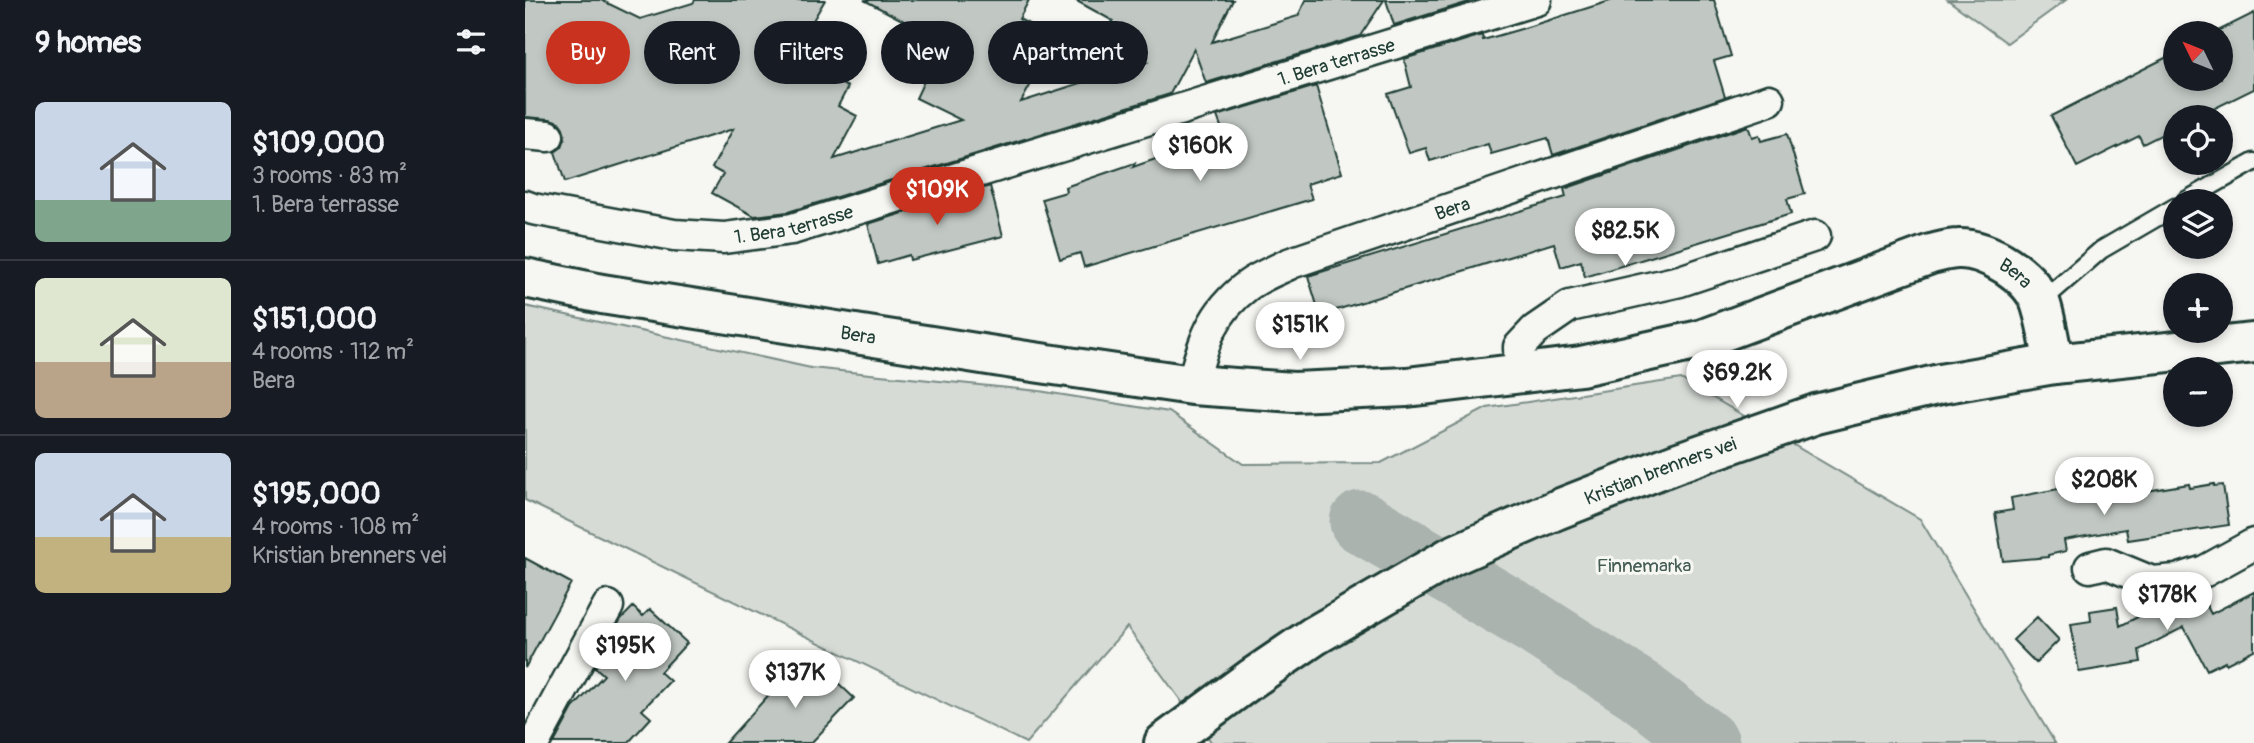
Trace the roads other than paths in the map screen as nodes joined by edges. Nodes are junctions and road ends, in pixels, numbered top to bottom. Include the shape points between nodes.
1 (1536, 0) edge
2 (1769, 100) dead end
3 (2254, 162) edge
4 (2206, 189) edge
5 (525, 206) edge
6 (2163, 214) edge
7 (1815, 236) dead end
8 (525, 278) edge
9 (2041, 302) junction
10 (2254, 343) edge
11 (2054, 364) junction
12 (1520, 374) junction
13 (1192, 385) junction
14 (2254, 544) edge
15 (2090, 567) dead end
16 (608, 606) dead end
17 (1174, 736) edge
18 (534, 743) edge

1 - 5 street, 1. Bera terrasse via 792,229 724,238 674,235
2 - 13 street, Bera via 1291,263 1248,285 1218,313 1203,342
3 - 4 lane
6 - 9 lane via 2101,250
7 - 12 street via 1680,281 1570,306 1519,347
8 - 13 street, Bera via 629,299
9 - 11 street, Bera
9 - 12 street, Bera via 2000,260 1958,249 1931,254 1700,340
10 - 11 street, Kristian brenners vei
11 - 17 street, Kristian brenners vei via 1940,384 1816,414 1580,500 1452,556 1314,636
12 - 13 street, Bera via 1407,387 1294,392
14 - 15 street via 2177,580 2152,582 2106,563
16 - 18 street

